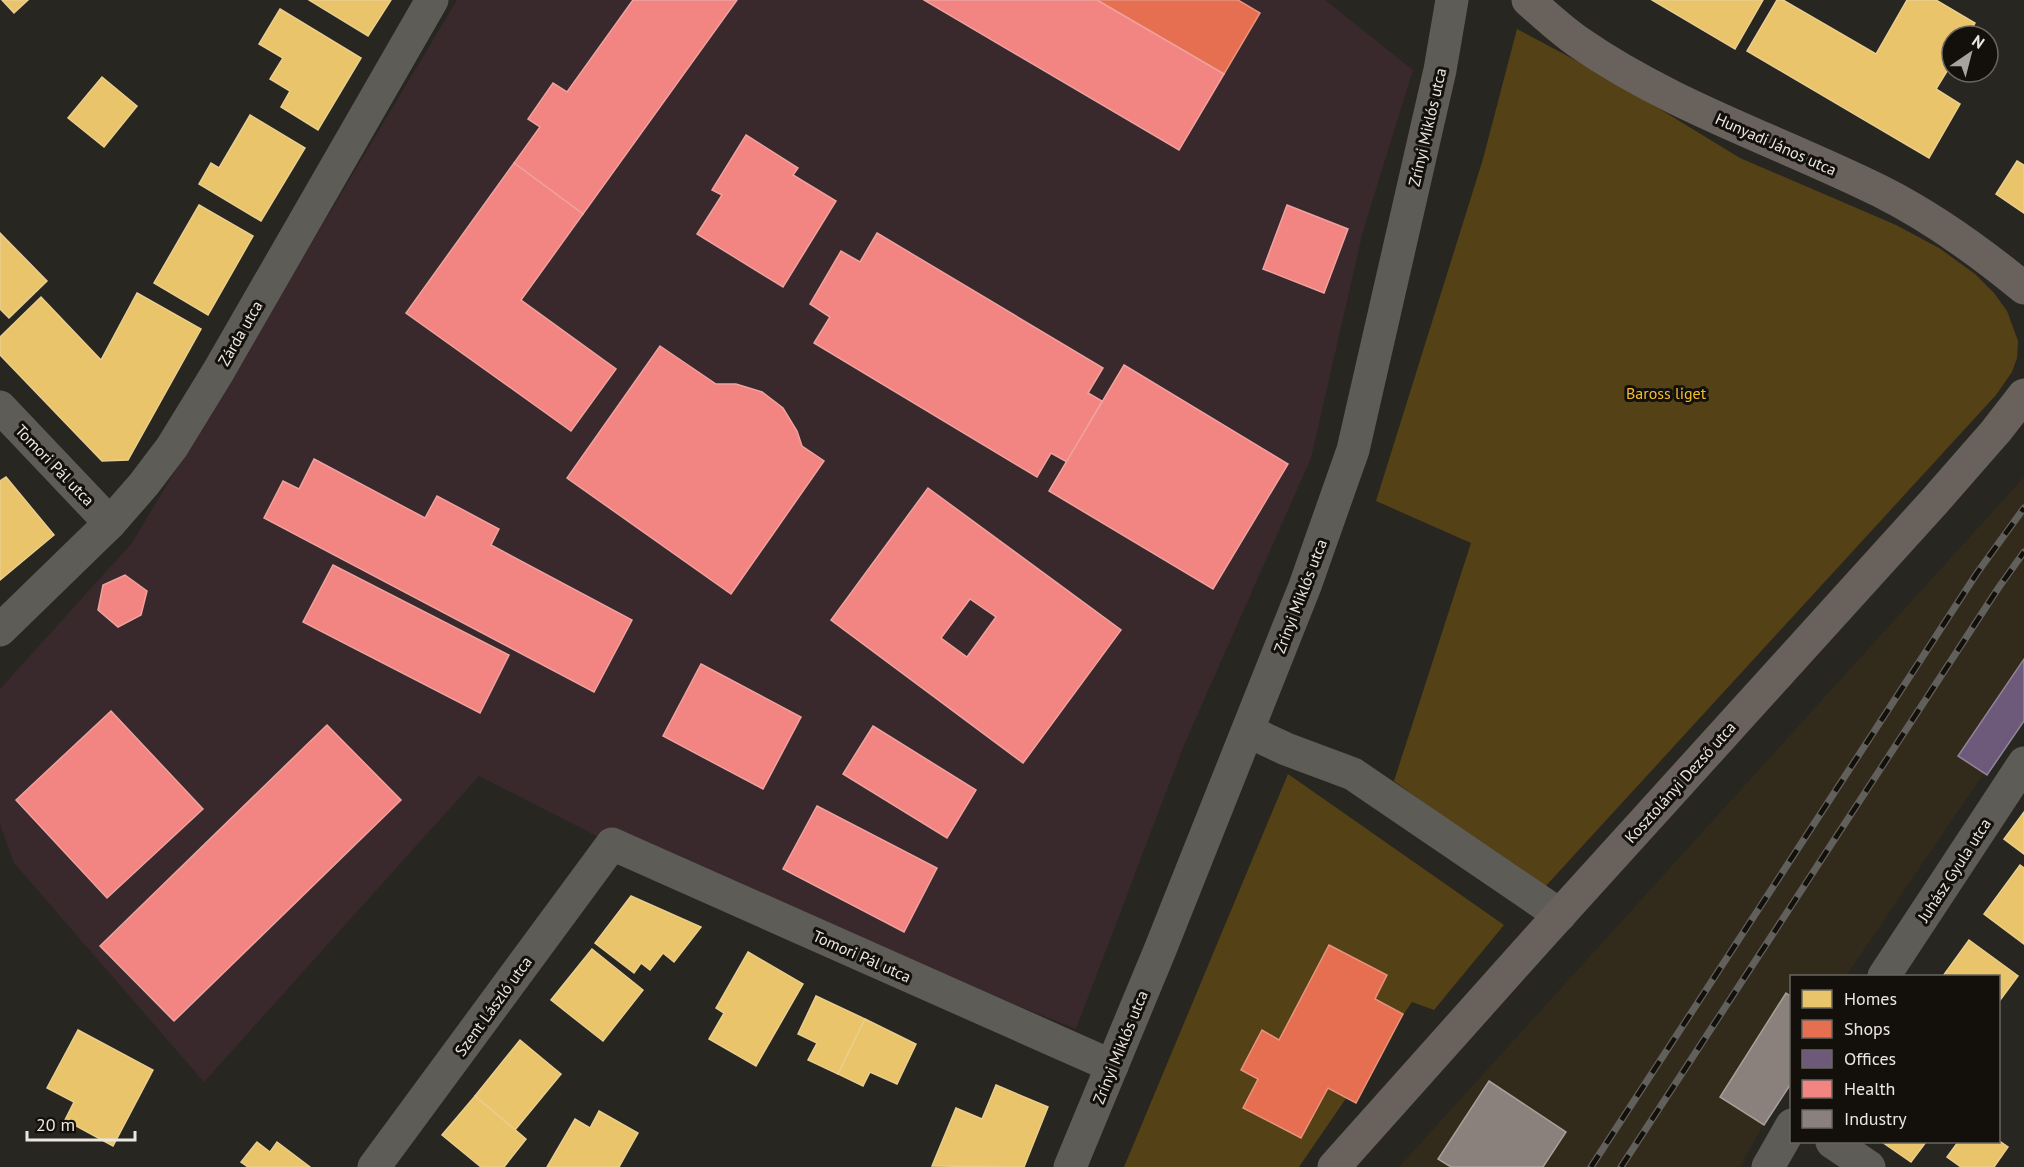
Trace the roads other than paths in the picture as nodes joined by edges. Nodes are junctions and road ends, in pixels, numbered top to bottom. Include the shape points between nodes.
1 (432, 0) edge
2 (1452, 0) edge
3 (1528, 0) edge
4 (2024, 288) edge
5 (2024, 395) edge
6 (0, 407) edge
7 (110, 523) junction
8 (0, 630) edge
9 (1248, 731) junction
10 (2024, 763) edge
11 (612, 844) joint
12 (1560, 915) junction
13 (1885, 975) edge
14 (1112, 1066) junction
15 (1790, 1127) edge
16 (1833, 1143) edge
17 (1076, 1163) edge
18 (380, 1165) edge
19 (1334, 1167) edge
20 (1768, 1167) edge
21 (1869, 1167) edge

1 - 7 street, Zárda utca via 172,447
2 - 9 street, Zrínyi Miklós utca via 1440,70 1353,450
3 - 4 main road, Hunyadi János utca via 1578,41 1646,83 1881,192 1935,222
5 - 12 main road, Kosztolányi Dezső utca via 1933,503
6 - 7 street, Tomori Pál utca
7 - 8 street, Zárda utca
9 - 12 street via 1353,774
9 - 14 street, Zrínyi Miklós utca
10 - 13 street, Juhász Gyula utca
11 - 14 street, Tomori Pál utca
11 - 18 street, Szent László utca
12 - 19 main road, Kosztolányi Dezső utca
14 - 17 street, Zrínyi Miklós utca
15 - 20 street
16 - 21 street

